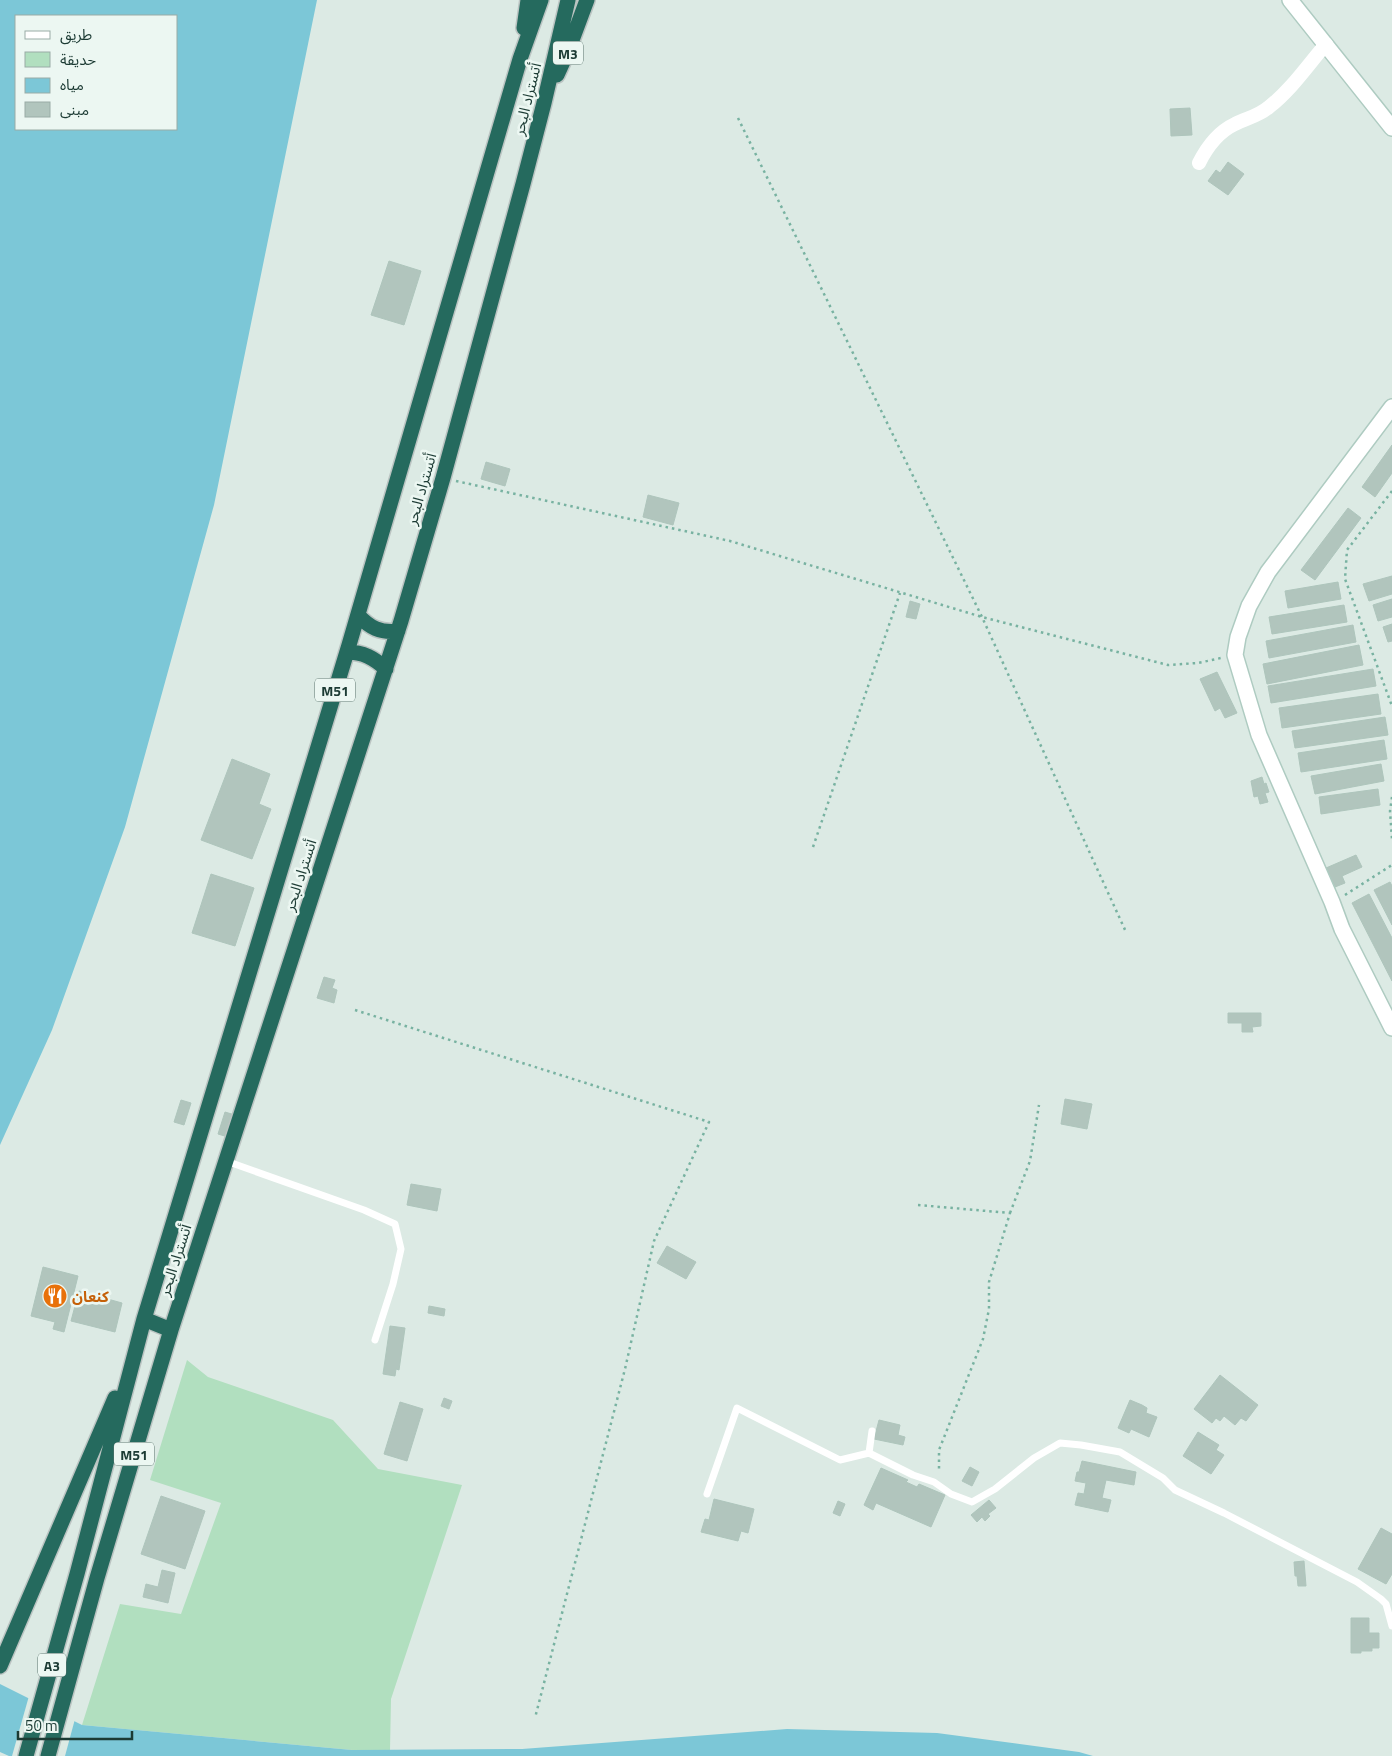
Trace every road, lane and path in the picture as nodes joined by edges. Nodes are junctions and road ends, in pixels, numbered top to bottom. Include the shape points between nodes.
1 (528, 0) edge
2 (541, 0) edge
3 (568, 0) edge
4 (587, 0) edge
5 (1290, 0) edge
6 (1326, 44) junction
7 (520, 59) junction
8 (544, 104) junction
9 (738, 118) dead end
10 (1392, 128) edge
11 (1199, 163) dead end
12 (1392, 407) edge
13 (443, 478) junction
14 (1392, 491) edge
15 (900, 593) junction
16 (358, 615) junction
17 (982, 617) junction
18 (398, 631) junction
19 (347, 652) junction
20 (1235, 655) junction
21 (386, 669) junction
22 (1392, 706) edge
23 (1392, 797) edge
24 (1392, 839) edge
25 (813, 847) dead end
26 (1392, 865) edge
27 (1332, 902) junction
28 (1126, 932) dead end
29 (355, 1010) dead end
30 (1392, 1028) edge
31 (1039, 1105) dead end
32 (226, 1160) junction
33 (918, 1205) dead end
34 (1010, 1213) junction
35 (144, 1320) junction
36 (171, 1330) junction
37 (375, 1340) dead end
38 (134, 1354) junction
39 (872, 1430) dead end
40 (869, 1453) junction
41 (934, 1482) junction
42 (707, 1494) dead end
43 (1392, 1626) edge
44 (0, 1666) edge
45 (535, 1718) dead end
46 (26, 1756) edge
47 (48, 1756) edge

1 - 7 highway
2 - 7 highway, أتستراد البحر / M51
3 - 8 highway, أتستراد البحر / M51
4 - 8 highway, M3
5 - 6 main road
6 - 10 main road
6 - 11 street via 1280,97 1263,112 1223,132 1207,147
7 - 16 highway, أتستراد البحر / M51
8 - 13 highway, أتستراد البحر / M51
9 - 17 path
12 - 20 main road via 1268,572 1249,606
13 - 15 path via 730,541
13 - 18 highway, أتستراد البحر / M51
14 - 22 path via 1346,550 1345,579
15 - 17 path
15 - 25 path
16 - 18 highway via 371,628
16 - 19 highway, أتستراد البحر / M51
17 - 20 path via 1168,665
17 - 28 path
18 - 21 highway, أتستراد البحر / M51
19 - 21 highway via 371,657
19 - 35 highway, أتستراد البحر / M51
20 - 27 main road via 1259,735
21 - 32 highway, أتستراد البحر / M51
23 - 24 path
26 - 27 path
27 - 30 main road via 1342,929
29 - 45 path via 709,1122 654,1241
31 - 34 path via 1030,1161
32 - 36 highway, أتستراد البحر / M51
32 - 37 lane via 395,1224 401,1249
33 - 34 path
34 - 41 path via 989,1282 989,1309 983,1339 939,1450 939,1472
35 - 36 highway
35 - 38 highway, أتستراد البحر / M51
36 - 47 highway, أتستراد البحر / M51
38 - 44 highway, M51
38 - 46 highway, A3
39 - 40 lane
40 - 41 lane
40 - 42 lane via 840,1460 737,1408
41 - 43 lane via 951,1494 972,1502 1060,1443 1120,1452 1163,1478 1175,1490 1358,1582 1386,1604

